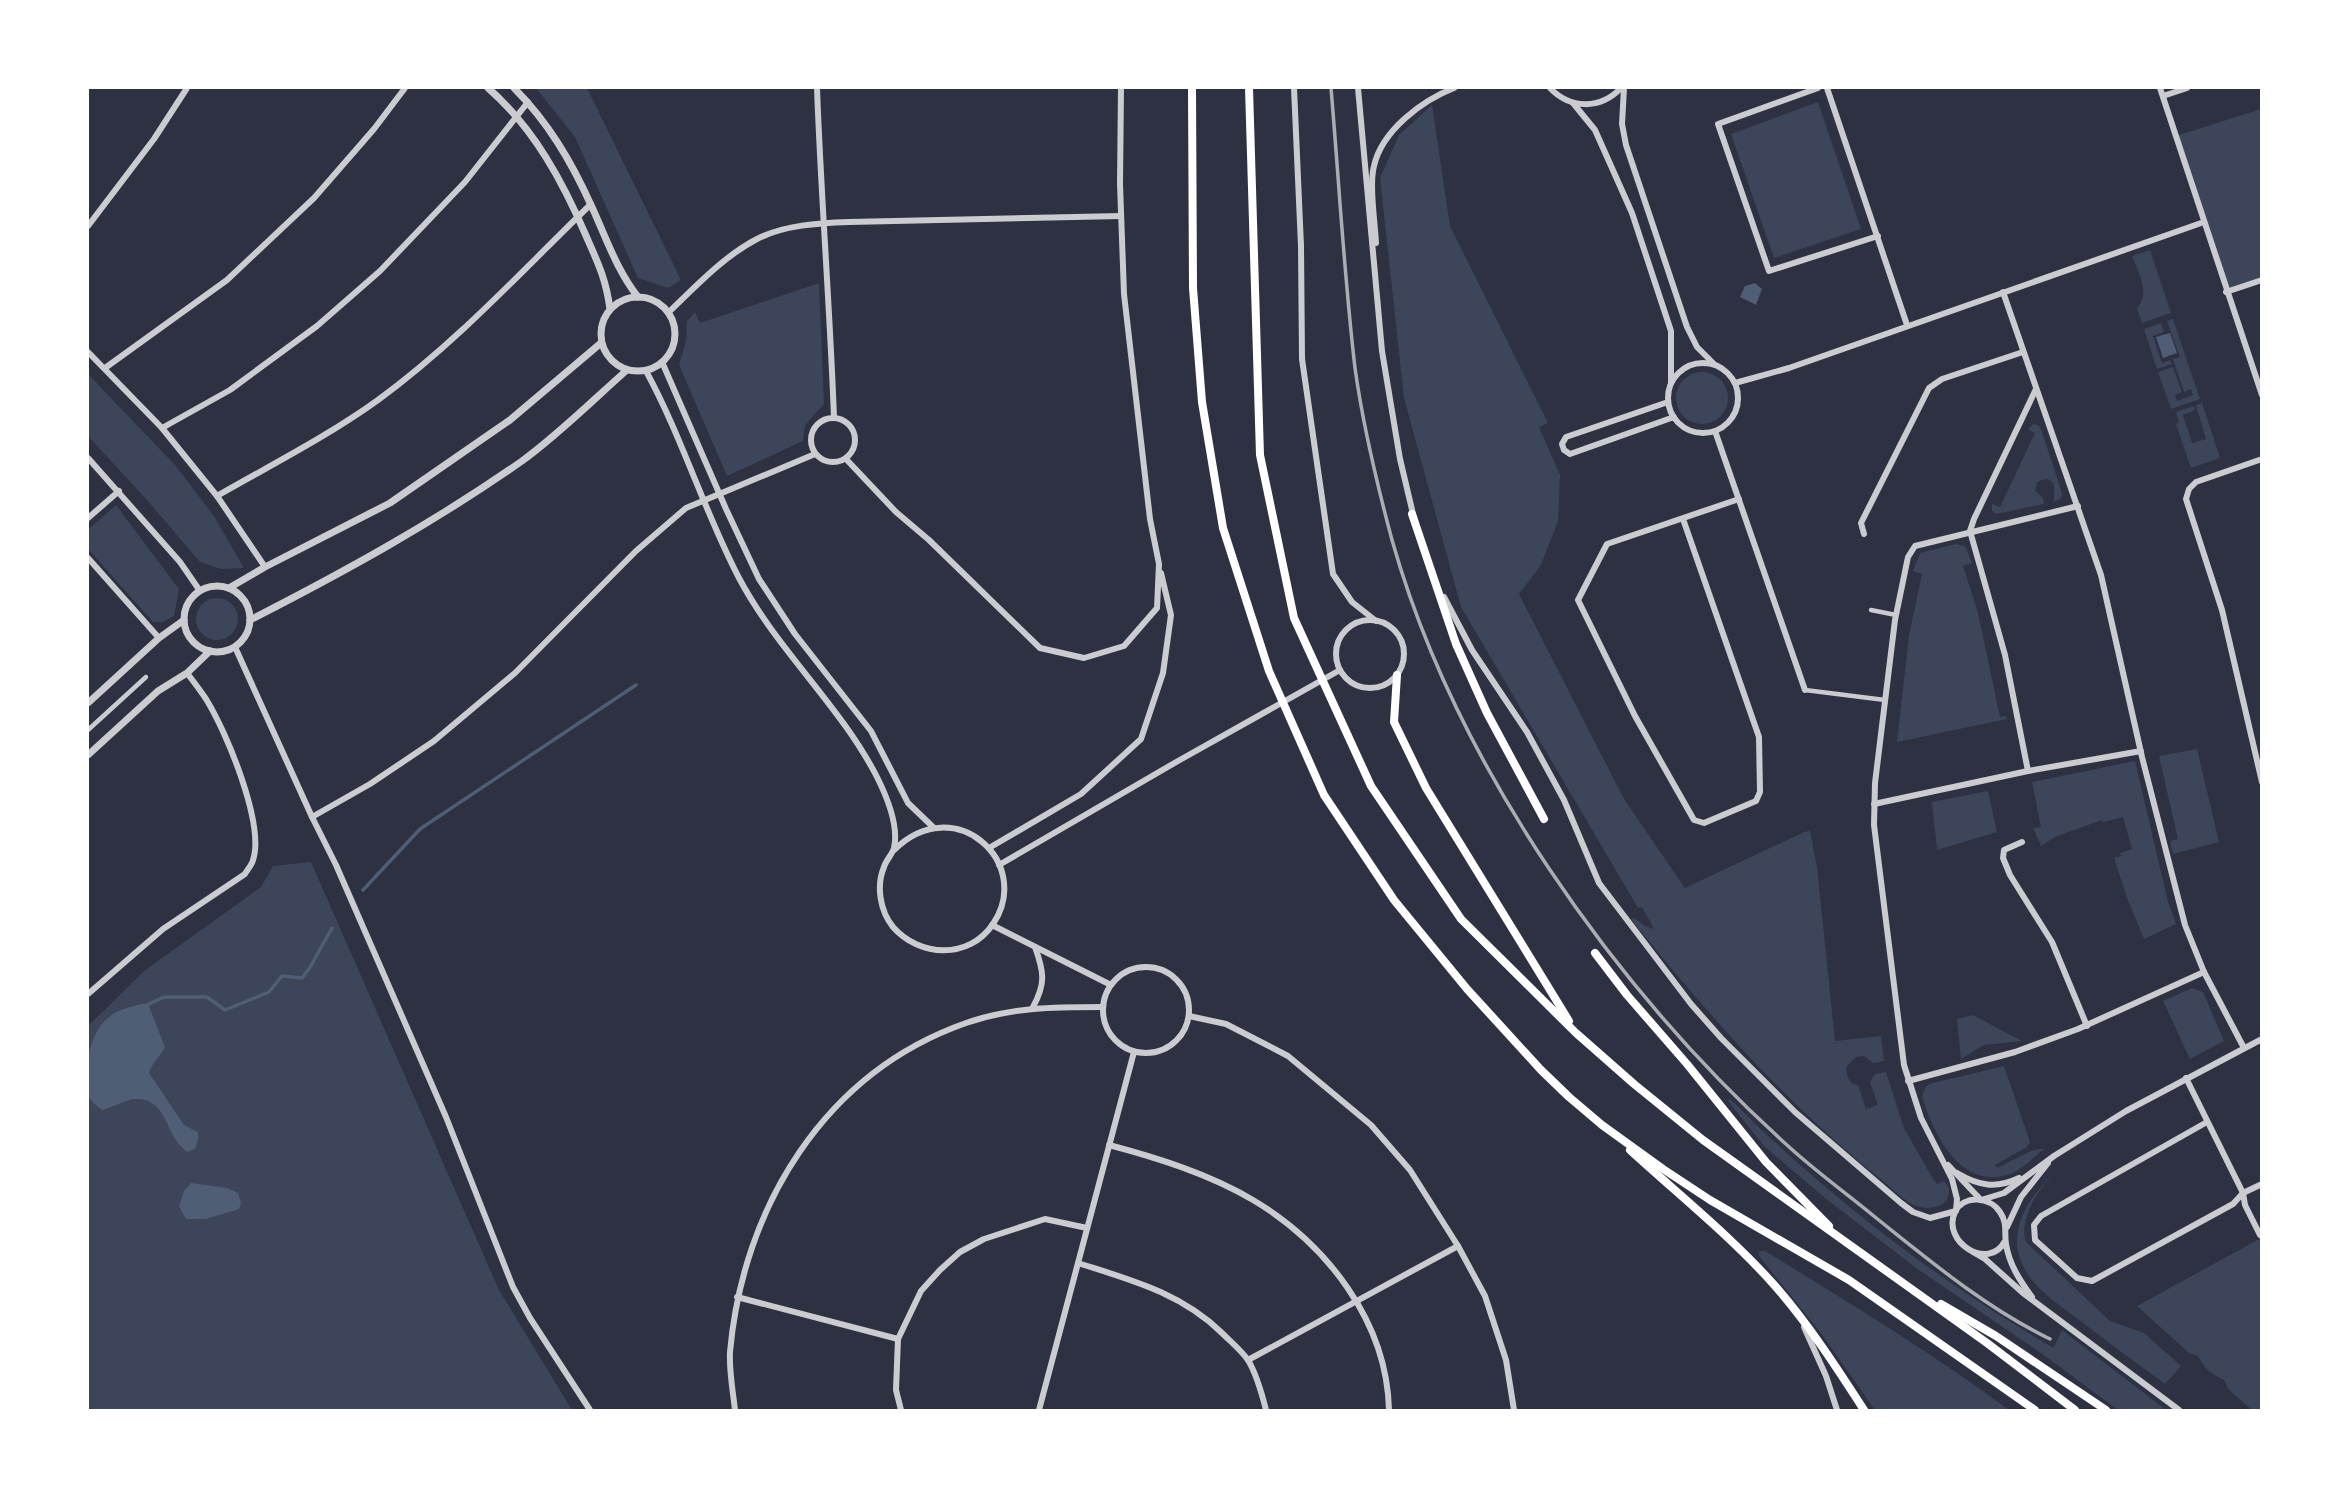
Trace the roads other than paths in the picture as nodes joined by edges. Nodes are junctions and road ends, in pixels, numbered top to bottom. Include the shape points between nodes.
1 (187, 88) edge
2 (405, 88) edge
3 (488, 88) edge
4 (514, 88) edge
5 (817, 88) edge
6 (1121, 88) edge
7 (1191, 88) edge
8 (1249, 88) edge
9 (1294, 88) edge
10 (1358, 88) edge
11 (1454, 88) edge
12 (1550, 88) edge
13 (1622, 88) edge
14 (1818, 88) edge
15 (1827, 88) edge
16 (2160, 88) edge
17 (2187, 88) edge
18 (2163, 96) junction
19 (528, 102) junction
20 (1573, 103) junction
21 (517, 116) junction
22 (591, 204) junction
23 (578, 216) junction
24 (1121, 216) junction
25 (2204, 222) junction
26 (824, 223) junction
27 (88, 226) edge
28 (1878, 236) junction
29 (2262, 280) edge
30 (2003, 292) junction
31 (2226, 292) junction
32 (638, 297) junction
33 (610, 309) junction
34 (668, 313) junction
35 (1907, 325) junction
36 (1381, 335) junction
37 (601, 343) junction
38 (88, 352) edge
39 (2023, 352) junction
40 (662, 362) junction
41 (1714, 364) junction
42 (104, 368) junction
43 (627, 370) junction
44 (646, 371) junction
45 (1671, 383) junction
46 (1735, 383) junction
47 (2036, 389) junction
48 (2262, 395) edge
49 (1668, 402) junction
50 (1674, 417) junction
51 (834, 418) junction
52 (162, 428) junction
53 (1715, 431) junction
54 (815, 454) junction
55 (88, 458) edge
56 (846, 459) junction
57 (2262, 459) edge
58 (119, 491) junction
59 (720, 494) junction
60 (217, 496) junction
61 (1739, 499) junction
62 (704, 500) junction
63 (2078, 506) junction
64 (1412, 514) junction
65 (88, 518) edge
66 (1683, 519) junction
67 (1970, 531) junction
68 (1864, 534) dead end
69 (88, 558) edge
70 (1159, 564) junction
71 (265, 567) junction
72 (229, 588) junction
73 (200, 591) junction
74 (1871, 610) dead end
75 (1896, 615) junction
76 (184, 620) junction
77 (250, 620) junction
78 (1376, 621) junction
79 (159, 638) junction
80 (235, 646) junction
81 (210, 651) junction
82 (1340, 670) junction
83 (187, 673) junction
84 (1397, 675) junction
85 (146, 677) dead end
86 (1805, 690) joint
87 (1885, 700) junction
88 (88, 703) edge
89 (88, 730) edge
90 (2141, 751) junction
91 (88, 755) edge
92 (2028, 771) junction
93 (2262, 782) edge
94 (1874, 803) junction
95 (312, 817) junction
96 (1544, 819) dead end
97 (933, 827) junction
98 (2022, 842) dead end
99 (989, 848) junction
100 (894, 850) junction
101 (999, 865) junction
102 (992, 925) junction
103 (1035, 947) junction
104 (1595, 953) dead end
105 (2204, 972) junction
106 (1111, 985) junction
107 (88, 994) edge
108 (1033, 1007) junction
109 (1103, 1007) junction
110 (1189, 1016) junction
111 (2087, 1026) junction
112 (1576, 1033) junction
113 (2262, 1039) edge
114 (2244, 1048) junction
115 (1133, 1052) junction
116 (2186, 1078) junction
117 (1908, 1081) junction
118 (2207, 1122) junction
119 (1602, 1125) junction
120 (1109, 1145) junction
121 (2054, 1156) junction
122 (1942, 1158) junction
123 (1952, 1169) junction
124 (2028, 1175) junction
125 (2262, 1184) edge
126 (2243, 1193) junction
127 (1981, 1200) junction
128 (1956, 1211) junction
129 (1087, 1228) junction
130 (2007, 1229) junction
131 (2260, 1235) dead end
132 (2005, 1241) junction
133 (1846, 1243) junction
134 (1458, 1246) junction
135 (1973, 1252) junction
136 (1078, 1264) junction
137 (1910, 1287) junction
138 (737, 1297) junction
139 (1358, 1301) junction
140 (2036, 1301) junction
141 (1797, 1313) junction
142 (898, 1339) junction
143 (1248, 1360) junction
144 (590, 1410) edge
145 (734, 1410) edge
146 (901, 1410) edge
147 (1039, 1410) edge
148 (1266, 1410) edge
149 (1390, 1410) edge
150 (1514, 1410) edge
151 (1837, 1410) edge
152 (1864, 1410) edge
153 (2035, 1410) edge
154 (2075, 1410) edge
155 (2106, 1410) edge
156 (2179, 1410) edge

1 - 27 street
2 - 42 street via 314,198 227,280
3 - 21 street
4 - 19 street
5 - 26 street
6 - 24 street
7 - 119 main road via 1193,288 1202,402 1223,528 1269,671 1324,795 1394,900 1532,1060
8 - 112 main road via 1260,455 1294,618 1371,786 1461,919
9 - 78 street via 1302,359 1333,574 1352,602
10 - 36 street
11 - 36 street via 1415,108 1380,150 1373,167
12 - 20 street
13 - 20 street via 1603,102
13 - 41 street via 1626,145 1687,327 1697,347
14 - 28 street via 1718,124 1769,271
15 - 28 street
16 - 18 street
17 - 18 street
18 - 25 street
19 - 21 street
19 - 22 street via 564,149
20 - 45 street via 1595,130 1632,213 1671,331
21 - 23 street via 550,162
21 - 52 street via 465,182 380,271 317,326 230,390
22 - 23 street
22 - 32 street via 622,277
23 - 33 street via 607,284
23 - 60 street via 458,333 378,400
24 - 26 street
24 - 70 street via 1132,372
25 - 30 street
25 - 31 street
26 - 34 street via 757,239 718,266
26 - 51 street
28 - 35 street
29 - 31 street
30 - 35 street
30 - 39 street
31 - 48 street
32 - 33 street
32 - 34 street via 660,304
33 - 37 street
34 - 40 street via 673,322 673,344
35 - 46 street
36 - 64 street
37 - 43 street via 611,360
37 - 71 street via 510,420 390,503
38 - 42 street
39 - 47 street
39 - 68 street via 1942,379 1929,388 1861,523
40 - 44 street
40 - 59 street
41 - 45 street via 1694,364
41 - 46 street
42 - 52 street
43 - 44 street
43 - 77 street via 524,459 420,528
44 - 62 street
45 - 49 street
46 - 53 street via 1738,394 1733,416
47 - 63 street
47 - 67 street
49 - 50 street
49 - 50 street via 1566,437 1564,450 1570,454
50 - 53 street via 1692,431
51 - 54 street via 813,431
51 - 56 street via 849,424 856,439
52 - 60 street
53 - 61 street
54 - 56 street via 831,463
54 - 59 street
55 - 58 street
56 - 70 street via 1040,648 1084,658 1124,646 1157,608
57 - 93 street via 2199,480 2186,499 2222,610
58 - 65 street
58 - 73 street
59 - 62 street
59 - 97 street via 760,579 795,634 872,731 908,803
60 - 71 street
61 - 66 street
61 - 86 street
62 - 95 street via 686,509 636,551 515,673 434,741
62 - 100 street via 758,609 854,738 877,778 890,810
63 - 67 street
63 - 90 street via 2107,600
64 - 96 main road via 1456,644
64 - 128 street via 1445,602 1564,800 1599,883 1659,964 1721,1038 1843,1155 1913,1212 1930,1218
66 - 66 street via 1607,544 1578,600 1634,716 1694,820 1704,823 1756,801 1760,792 1759,737
67 - 75 street via 1912,549
67 - 92 street via 2005,655
69 - 79 street
70 - 99 street via 1171,615 1163,673 1140,739 1081,794
71 - 72 street
72 - 73 street
72 - 77 street via 246,603
73 - 76 street via 190,601
74 - 75 street
75 - 87 street
76 - 79 street
76 - 81 street via 196,645
77 - 80 street
78 - 82 street via 1347,630 1337,649
78 - 84 street via 1399,638 1404,656
79 - 88 street
80 - 81 street
80 - 95 street
81 - 83 street
82 - 84 street via 1347,679 1367,688 1379,687
82 - 101 street
83 - 91 street via 158,691
83 - 107 street via 207,700 233,753 250,807 253,861 245,874 163,929
84 - 112 main road via 1394,722 1426,788
85 - 89 street
86 - 87 street
87 - 94 street
90 - 92 street
90 - 105 street via 2176,896
92 - 94 street
94 - 117 street via 1894,997
95 - 144 street via 446,1117 513,1287
97 - 99 street via 973,835
97 - 100 street via 918,831
98 - 111 street via 2004,850 2006,867 2052,942
99 - 101 street
100 - 102 street via 884,867 882,906 904,939 931,950 961,948
101 - 102 street via 1002,906
102 - 103 street
103 - 106 street
103 - 108 street via 1044,972
104 - 133 main road via 1766,1162
105 - 111 street
105 - 114 street
106 - 109 street
106 - 110 street via 1131,969 1156,967 1168,972 1185,991
108 - 109 street
108 - 138 street via 969,1022 925,1039 839,1102 792,1160 760,1222
109 - 115 street via 1110,1035
110 - 115 street via 1174,1044 1155,1053
110 - 134 street via 1226,1024 1289,1056 1371,1125 1410,1170
111 - 117 street via 2015,1052
112 - 133 main road via 1703,1140
113 - 114 street
114 - 116 street
115 - 120 street
116 - 118 street
116 - 121 street
117 - 122 street
118 - 126 street
118 - 126 street via 2041,1216 2034,1225 2035,1240 2087,1282 2233,1204
119 - 141 main road via 1748,1257
119 - 153 main road via 1710,1200 1849,1280
120 - 129 street
120 - 139 street via 1151,1156 1253,1200 1288,1223 1324,1257
121 - 124 street
121 - 130 street via 2029,1185
122 - 123 street
122 - 128 street via 1955,1189
123 - 124 street via 1976,1183 1993,1186
123 - 127 street
124 - 127 street via 2004,1193
125 - 126 street
126 - 131 street
127 - 128 street via 1963,1203
127 - 130 street via 2000,1212
128 - 135 street via 1952,1222 1955,1236
129 - 136 street
129 - 142 street via 1045,1219 960,1252 922,1292
130 - 132 street
132 - 135 street via 1992,1254
132 - 140 street via 2018,1278
133 - 137 main road
134 - 139 street
134 - 150 street via 1485,1296 1506,1360
135 - 140 street
136 - 143 street via 1152,1286 1182,1302 1206,1317
136 - 147 street
137 - 154 main road
137 - 155 main road via 1996,1336
138 - 142 street
138 - 145 street via 730,1355
139 - 143 street
139 - 149 street via 1385,1369
140 - 156 street
141 - 151 street
141 - 152 main road
142 - 146 street
143 - 148 street

